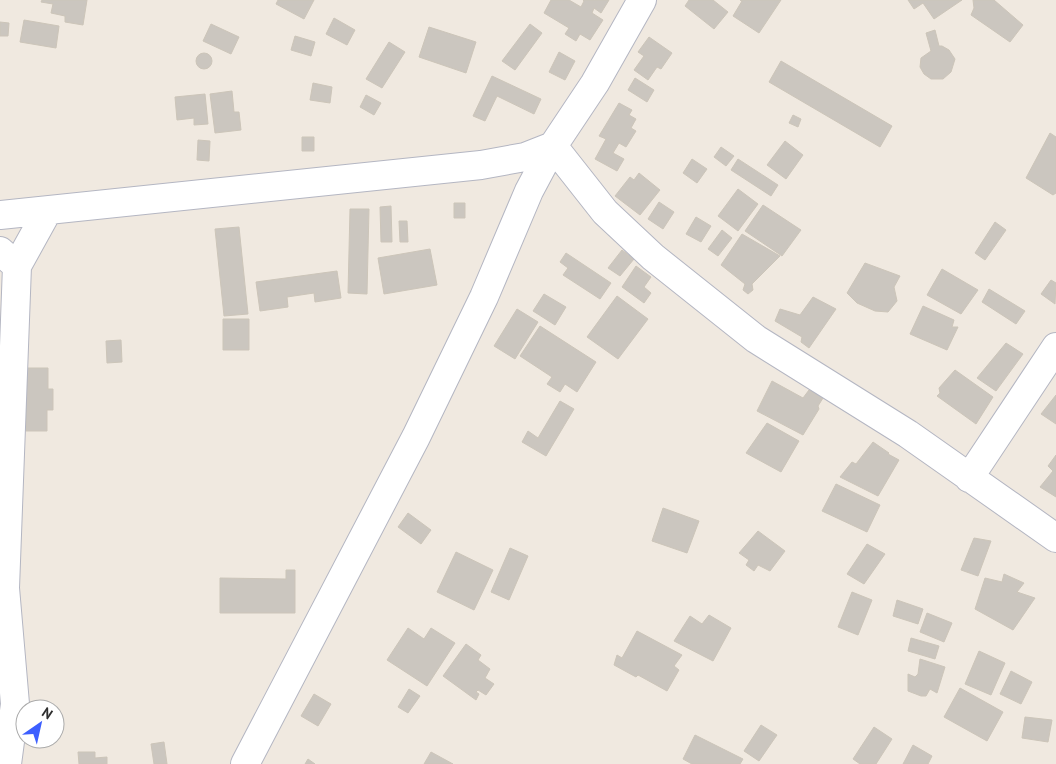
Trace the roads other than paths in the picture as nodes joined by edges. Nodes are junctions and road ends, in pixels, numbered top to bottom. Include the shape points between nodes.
1 (642, 0) edge
2 (553, 146) junction
3 (48, 210) junction
4 (0, 215) edge
5 (9, 258) edge
6 (1056, 347) edge
7 (969, 478) junction
8 (1056, 538) edge
9 (7, 764) edge
10 (245, 764) edge

1 - 2 street via 595,83
2 - 3 street via 525,157 481,165
2 - 7 street via 605,212 654,257 756,339 908,434
2 - 10 street via 529,191 484,297 416,437
3 - 4 street
3 - 5 street
5 - 9 street via 5,588 15,704
6 - 7 street
7 - 8 street

